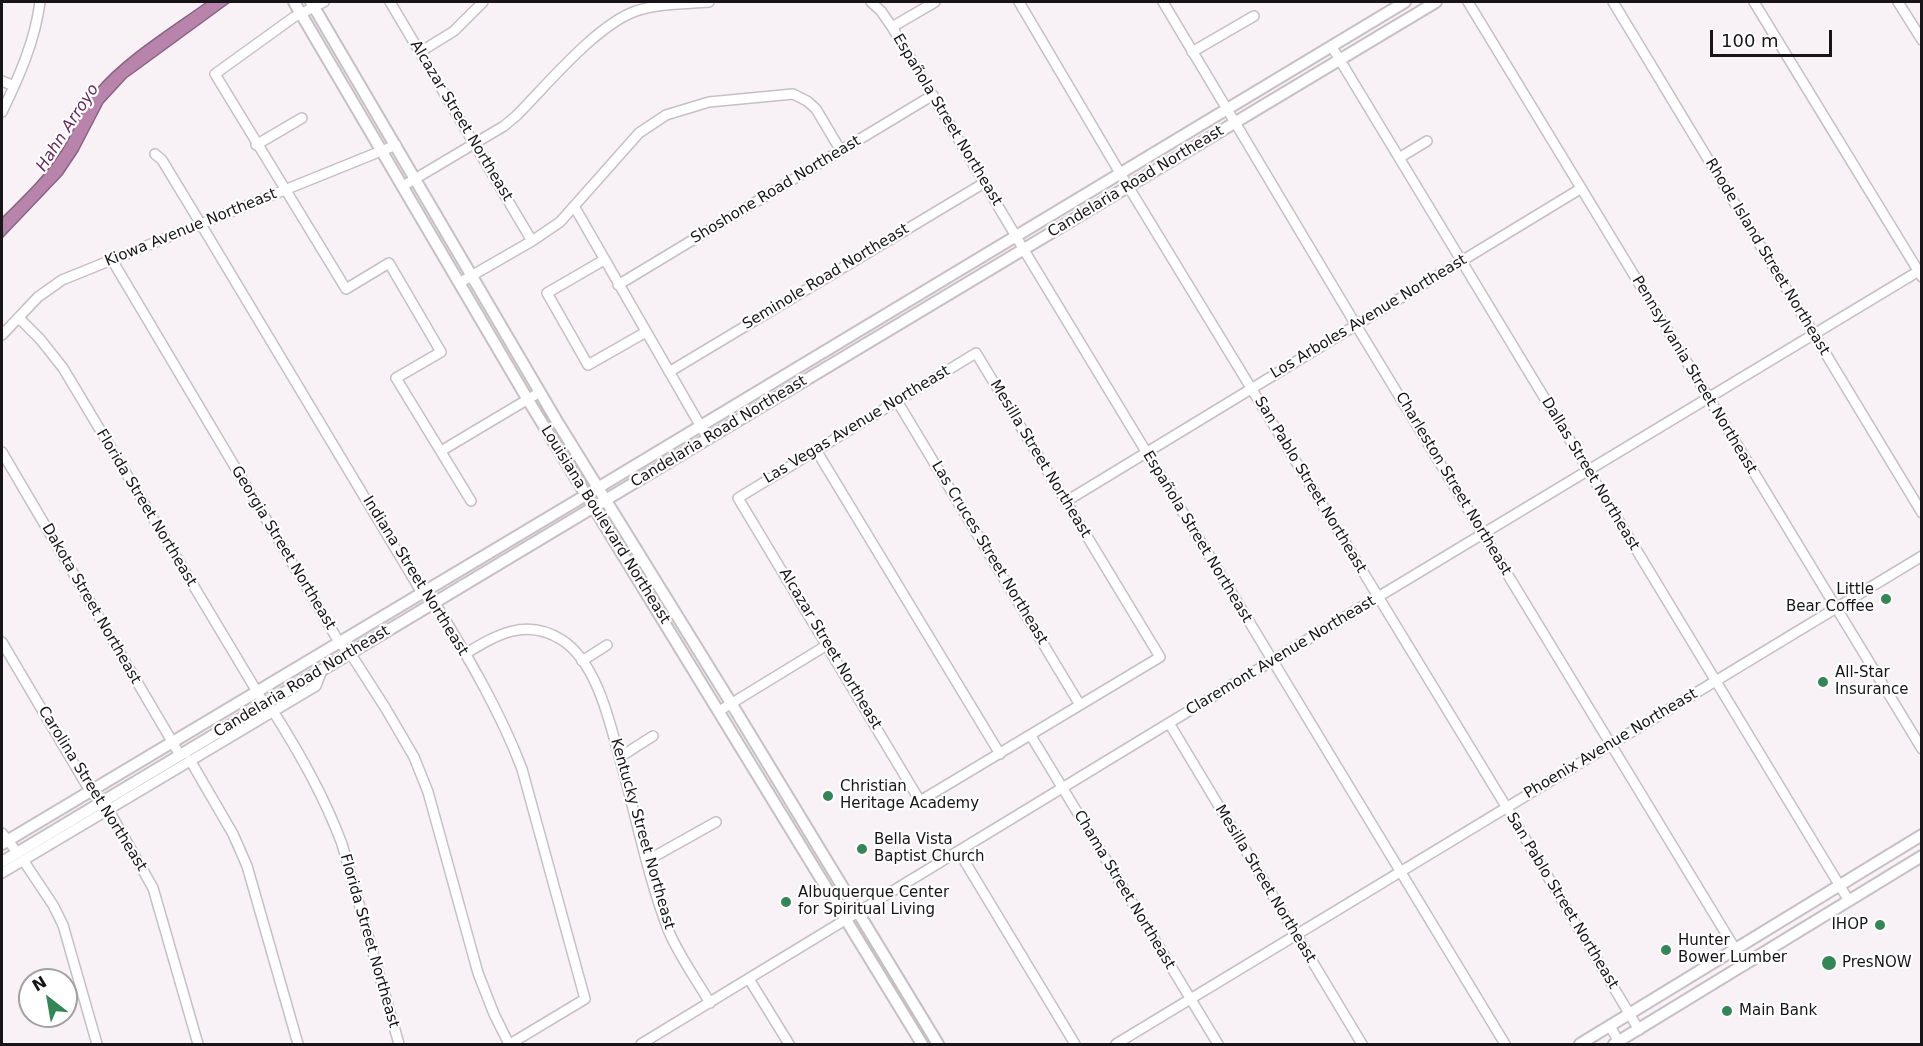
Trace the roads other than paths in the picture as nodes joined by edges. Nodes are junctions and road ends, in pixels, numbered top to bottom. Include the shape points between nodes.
1 (40, 2) edge
2 (294, 2) edge
3 (390, 2) edge
4 (483, 2) edge
5 (709, 2) edge
6 (871, 2) edge
7 (935, 2) edge
8 (1019, 2) edge
9 (1163, 2) edge
10 (1405, 2) edge
11 (1436, 2) edge
12 (1468, 2) edge
13 (1613, 2) edge
14 (1754, 2) edge
15 (1898, 2) edge
16 (317, 3) edge
17 (301, 14) junction
18 (1254, 16) dead end
19 (892, 27) junction
20 (1922, 40) edge
21 (1332, 46) junction
22 (420, 52) junction
23 (1192, 52) junction
24 (1339, 59) junction
25 (2, 81) edge
26 (14, 86) junction
27 (933, 95) junction
28 (1227, 109) junction
29 (2, 112) edge
30 (302, 118) dead end
31 (1234, 123) junction
32 (1426, 141) dead end
33 (474, 144) junction
34 (256, 145) junction
35 (396, 145) junction
36 (381, 150) junction
37 (842, 151) junction
38 (155, 154) dead end
39 (1399, 158) junction
40 (1120, 173) junction
41 (416, 179) junction
42 (984, 183) junction
43 (403, 186) junction
44 (1129, 186) junction
45 (1580, 189) junction
46 (285, 190) junction
47 (574, 207) junction
48 (201, 224) junction
49 (1016, 236) junction
50 (532, 241) junction
51 (1024, 249) junction
52 (111, 260) junction
53 (604, 260) junction
54 (1461, 260) junction
55 (1920, 272) edge
56 (472, 275) junction
57 (459, 283) junction
58 (618, 285) junction
59 (19, 318) junction
60 (1356, 325) junction
61 (646, 332) junction
62 (2, 335) edge
63 (1814, 336) junction
64 (976, 353) joint
65 (669, 372) junction
66 (1251, 388) junction
67 (540, 392) junction
68 (1708, 399) junction
69 (528, 400) junction
70 (897, 401) junction
71 (700, 426) junction
72 (708, 439) junction
73 (816, 450) junction
74 (441, 451) junction
75 (2, 452) edge
76 (1146, 452) junction
77 (1588, 471) junction
78 (597, 488) junction
79 (586, 495) junction
80 (738, 498) joint
81 (471, 501) dead end
82 (605, 501) junction
83 (1065, 502) junction
84 (594, 507) junction
85 (1922, 513) edge
86 (1483, 534) junction
87 (1922, 556) edge
88 (422, 593) junction
89 (1378, 597) junction
90 (435, 603) junction
91 (1836, 608) junction
92 (2, 642) edge
93 (339, 642) junction
94 (607, 645) dead end
95 (827, 645) junction
96 (351, 654) junction
97 (465, 654) junction
98 (582, 661) junction
99 (1272, 661) junction
100 (1716, 680) junction
101 (256, 692) junction
102 (731, 703) junction
103 (1080, 705) junction
104 (269, 708) junction
105 (719, 711) junction
106 (1169, 723) junction
107 (653, 736) dead end
108 (1030, 736) junction
109 (172, 742) junction
110 (1611, 744) junction
111 (1922, 749) edge
112 (1000, 754) junction
113 (620, 757) junction
114 (185, 758) junction
115 (1063, 788) junction
116 (90, 791) junction
117 (105, 806) junction
118 (1507, 808) junction
119 (716, 822) dead end
120 (1922, 835) edge
121 (3, 839) edge
122 (959, 852) junction
123 (20, 856) junction
124 (1922, 856) edge
125 (648, 860) junction
126 (2, 862) edge
127 (1401, 872) junction
128 (2, 873) edge
129 (1840, 886) junction
130 (1849, 901) junction
131 (858, 913) junction
132 (846, 920) junction
133 (1296, 935) junction
134 (1735, 949) junction
135 (1744, 965) junction
136 (749, 979) junction
137 (1190, 999) junction
138 (710, 1003) junction
139 (1629, 1014) junction
140 (1610, 1026) junction
141 (1639, 1030) junction
142 (647, 1043) edge
143 (97, 1044) edge
144 (198, 1044) edge
145 (298, 1044) edge
146 (399, 1044) edge
147 (510, 1044) edge
148 (789, 1044) edge
149 (922, 1044) edge
150 (938, 1044) edge
151 (1075, 1044) edge
152 (1116, 1044) edge
153 (1218, 1044) edge
154 (1362, 1044) edge
155 (1505, 1044) edge
156 (1580, 1044) edge
157 (1618, 1044) edge

1 - 26 street via 37,27
2 - 17 main road, Louisiana Boulevard Northeast
3 - 22 street, Alcazar Street Northeast
4 - 22 street via 454,31
5 - 33 street via 637,10 616,21 596,35 516,116
6 - 19 street
7 - 19 street
8 - 40 street, San Pablo Street Northeast
9 - 23 street, Charleston Street Northeast
10 - 21 main road, Candelaria Road Northeast
11 - 24 main road, Candelaria Road Northeast
12 - 45 street, Pennsylvania Street Northeast
13 - 63 street, Rhode Island Street Northeast
14 - 55 street
15 - 20 street
16 - 17 street
16 - 35 main road, Louisiana Boulevard Northeast
17 - 34 street via 215,74
17 - 36 main road, Louisiana Boulevard Northeast
18 - 23 street
19 - 27 street, Española Street Northeast
21 - 24 street, Dallas Street Northeast
21 - 28 main road, Candelaria Road Northeast
22 - 33 street, Alcazar Street Northeast
23 - 28 street, Charleston Street Northeast
24 - 31 main road, Candelaria Road Northeast
24 - 39 street, Dallas Street Northeast
25 - 26 street
26 - 29 street
27 - 37 street, Shoshone Road Northeast
27 - 42 street, Española Street Northeast
28 - 31 street, Charleston Street Northeast
28 - 40 main road, Candelaria Road Northeast
30 - 34 street
31 - 44 main road, Candelaria Road Northeast
31 - 60 street, Charleston Street Northeast
32 - 39 street
33 - 41 street
33 - 50 street, Alcazar Street Northeast
34 - 46 street
35 - 36 street, Kiowa Avenue Northeast
35 - 41 main road, Louisiana Boulevard Northeast
36 - 43 main road, Louisiana Boulevard Northeast
36 - 46 street, Kiowa Avenue Northeast
37 - 47 street via 816,108 793,94 709,102 652,122
37 - 58 street, Shoshone Road Northeast
38 - 48 street, Indiana Street Northeast
39 - 54 street, Dallas Street Northeast
40 - 44 street, San Pablo Street Northeast
40 - 49 main road, Candelaria Road Northeast
41 - 43 street
41 - 56 main road, Louisiana Boulevard Northeast
42 - 49 street, Española Street Northeast
42 - 65 street, Seminole Road Northeast
43 - 57 main road, Louisiana Boulevard Northeast
44 - 51 main road, Candelaria Road Northeast
44 - 66 street, San Pablo Street Northeast
45 - 54 street, Los Arboles Avenue Northeast
45 - 68 street, Pennsylvania Street Northeast
46 - 48 street, Kiowa Avenue Northeast
46 - 74 street via 346,288 388,263 441,352 396,378
47 - 50 street
47 - 53 street
48 - 52 street, Kiowa Avenue Northeast
48 - 88 street, Indiana Street Northeast
49 - 51 street, Española Street Northeast
49 - 71 main road, Candelaria Road Northeast
50 - 56 street
51 - 72 main road, Candelaria Road Northeast
51 - 76 street, Española Street Northeast
52 - 59 street, Kiowa Avenue Northeast via 62,280 38,297
52 - 93 street, Georgia Street Northeast
53 - 58 street
53 - 61 street via 547,293 588,365
54 - 60 street, Los Arboles Avenue Northeast
54 - 77 street, Dallas Street Northeast
55 - 63 street, Claremont Avenue Northeast
56 - 57 street
56 - 67 main road, Louisiana Boulevard Northeast
57 - 69 main road, Louisiana Boulevard Northeast
58 - 61 street
59 - 62 street, Kiowa Avenue Northeast
59 - 101 street, Florida Street Northeast via 63,368
60 - 66 street, Los Arboles Avenue Northeast
60 - 86 street, Charleston Street Northeast
61 - 65 street
63 - 68 street, Claremont Avenue Northeast
63 - 85 street, Rhode Island Street Northeast
64 - 70 street, Las Vegas Avenue Northeast
64 - 83 street, Mesilla Street Northeast
65 - 71 street
66 - 76 street, Los Arboles Avenue Northeast
66 - 89 street, San Pablo Street Northeast
67 - 69 street
67 - 78 main road, Louisiana Boulevard Northeast
68 - 77 street, Claremont Avenue Northeast
68 - 91 street, Pennsylvania Street Northeast
69 - 74 street
69 - 79 main road, Louisiana Boulevard Northeast
70 - 73 street, Las Vegas Avenue Northeast
70 - 103 street, Las Cruces Street Northeast
71 - 72 street
71 - 78 main road, Candelaria Road Northeast
72 - 82 main road, Candelaria Road Northeast
73 - 80 street, Las Vegas Avenue Northeast
73 - 112 street
74 - 81 street
75 - 109 street, Dakota Street Northeast
76 - 83 street, Los Arboles Avenue Northeast
76 - 99 street, Española Street Northeast
77 - 86 street, Claremont Avenue Northeast
77 - 100 street, Dallas Street Northeast
78 - 79 main road, Candelaria Road Northeast
78 - 82 main road, Louisiana Boulevard Northeast
79 - 84 main road, Louisiana Boulevard Northeast
79 - 88 main road, Candelaria Road Northeast
80 - 95 street, Alcazar Street Northeast
82 - 84 main road, Candelaria Road Northeast
82 - 102 main road, Louisiana Boulevard Northeast
83 - 103 street, Mesilla Street Northeast via 1160,657
84 - 90 main road, Candelaria Road Northeast
84 - 105 main road, Louisiana Boulevard Northeast
86 - 89 street, Claremont Avenue Northeast
86 - 110 street, Charleston Street Northeast
87 - 91 street, Phoenix Avenue Northeast
88 - 90 street, Indiana Street Northeast
88 - 93 main road, Candelaria Road Northeast
89 - 99 street, Claremont Avenue Northeast
89 - 118 street, San Pablo Street Northeast
90 - 96 main road, Candelaria Road Northeast
90 - 97 street, Indiana Street Northeast
91 - 100 street, Phoenix Avenue Northeast
91 - 111 street, Pennsylvania Street Northeast
92 - 116 street, Carolina Street Northeast
93 - 96 street, Georgia Street Northeast
93 - 101 main road, Candelaria Road Northeast
94 - 98 street
95 - 102 street
95 - 112 street, Alcazar Street Northeast via 921,801
96 - 104 main road, Candelaria Road Northeast
96 - 147 street, Georgia Street Northeast via 414,757 428,792 478,974
97 - 98 street, Kentucky Street Northeast via 500,634 526,629 562,640
97 - 147 street, Indiana Street Northeast via 501,718 522,769 585,999
98 - 113 street, Kentucky Street Northeast via 604,704
99 - 106 street, Claremont Avenue Northeast
99 - 127 street, Española Street Northeast
100 - 110 street, Phoenix Avenue Northeast
100 - 129 street, Dallas Street Northeast
101 - 104 street, Florida Street Northeast
101 - 109 main road, Candelaria Road Northeast
102 - 105 street
102 - 131 main road, Louisiana Boulevard Northeast
103 - 108 street
104 - 114 main road, Candelaria Road Northeast
104 - 146 street, Florida Street Northeast via 332,816
105 - 132 main road, Louisiana Boulevard Northeast
106 - 115 street, Claremont Avenue Northeast
106 - 133 street, Mesilla Street Northeast
107 - 113 street
108 - 112 street
108 - 115 street, Chama Street Northeast
109 - 114 street, Dakota Street Northeast
109 - 116 main road, Candelaria Road Northeast
110 - 118 street, Phoenix Avenue Northeast
110 - 134 street, Charleston Street Northeast
113 - 125 street, Kentucky Street Northeast
114 - 117 main road, Candelaria Road Northeast
114 - 145 street, Dakota Street Northeast via 233,834 247,866
115 - 122 street, Claremont Avenue Northeast
115 - 137 street, Chama Street Northeast
116 - 117 street, Carolina Street Northeast
116 - 121 main road, Candelaria Road Northeast
117 - 123 main road, Candelaria Road Northeast
117 - 144 street, Carolina Street Northeast via 153,888
118 - 127 street, Phoenix Avenue Northeast
118 - 139 street, San Pablo Street Northeast
119 - 125 street
120 - 129 main road
121 - 123 street
122 - 131 street, Claremont Avenue Northeast
122 - 151 street
123 - 126 main road, Candelaria Road Northeast
123 - 128 street
123 - 143 street via 63,925
124 - 130 main road
125 - 138 street, Kentucky Street Northeast via 669,931
127 - 133 street, Phoenix Avenue Northeast
127 - 155 street, Española Street Northeast
129 - 130 street, Dallas Street Northeast
129 - 134 main road
130 - 135 main road
131 - 132 street, Claremont Avenue Northeast
131 - 150 main road, Louisiana Boulevard Northeast
132 - 136 street, Claremont Avenue Northeast
132 - 149 main road, Louisiana Boulevard Northeast
133 - 137 street, Phoenix Avenue Northeast
133 - 154 street, Mesilla Street Northeast
134 - 135 street, Charleston Street Northeast
134 - 139 main road
135 - 141 main road
136 - 138 street, Claremont Avenue Northeast
136 - 148 street
137 - 152 street, Phoenix Avenue Northeast
137 - 153 street, Chama Street Northeast
138 - 142 street, Claremont Avenue Northeast
139 - 140 main road
139 - 141 street, San Pablo Street Northeast
140 - 156 main road
140 - 157 street
141 - 157 main road

